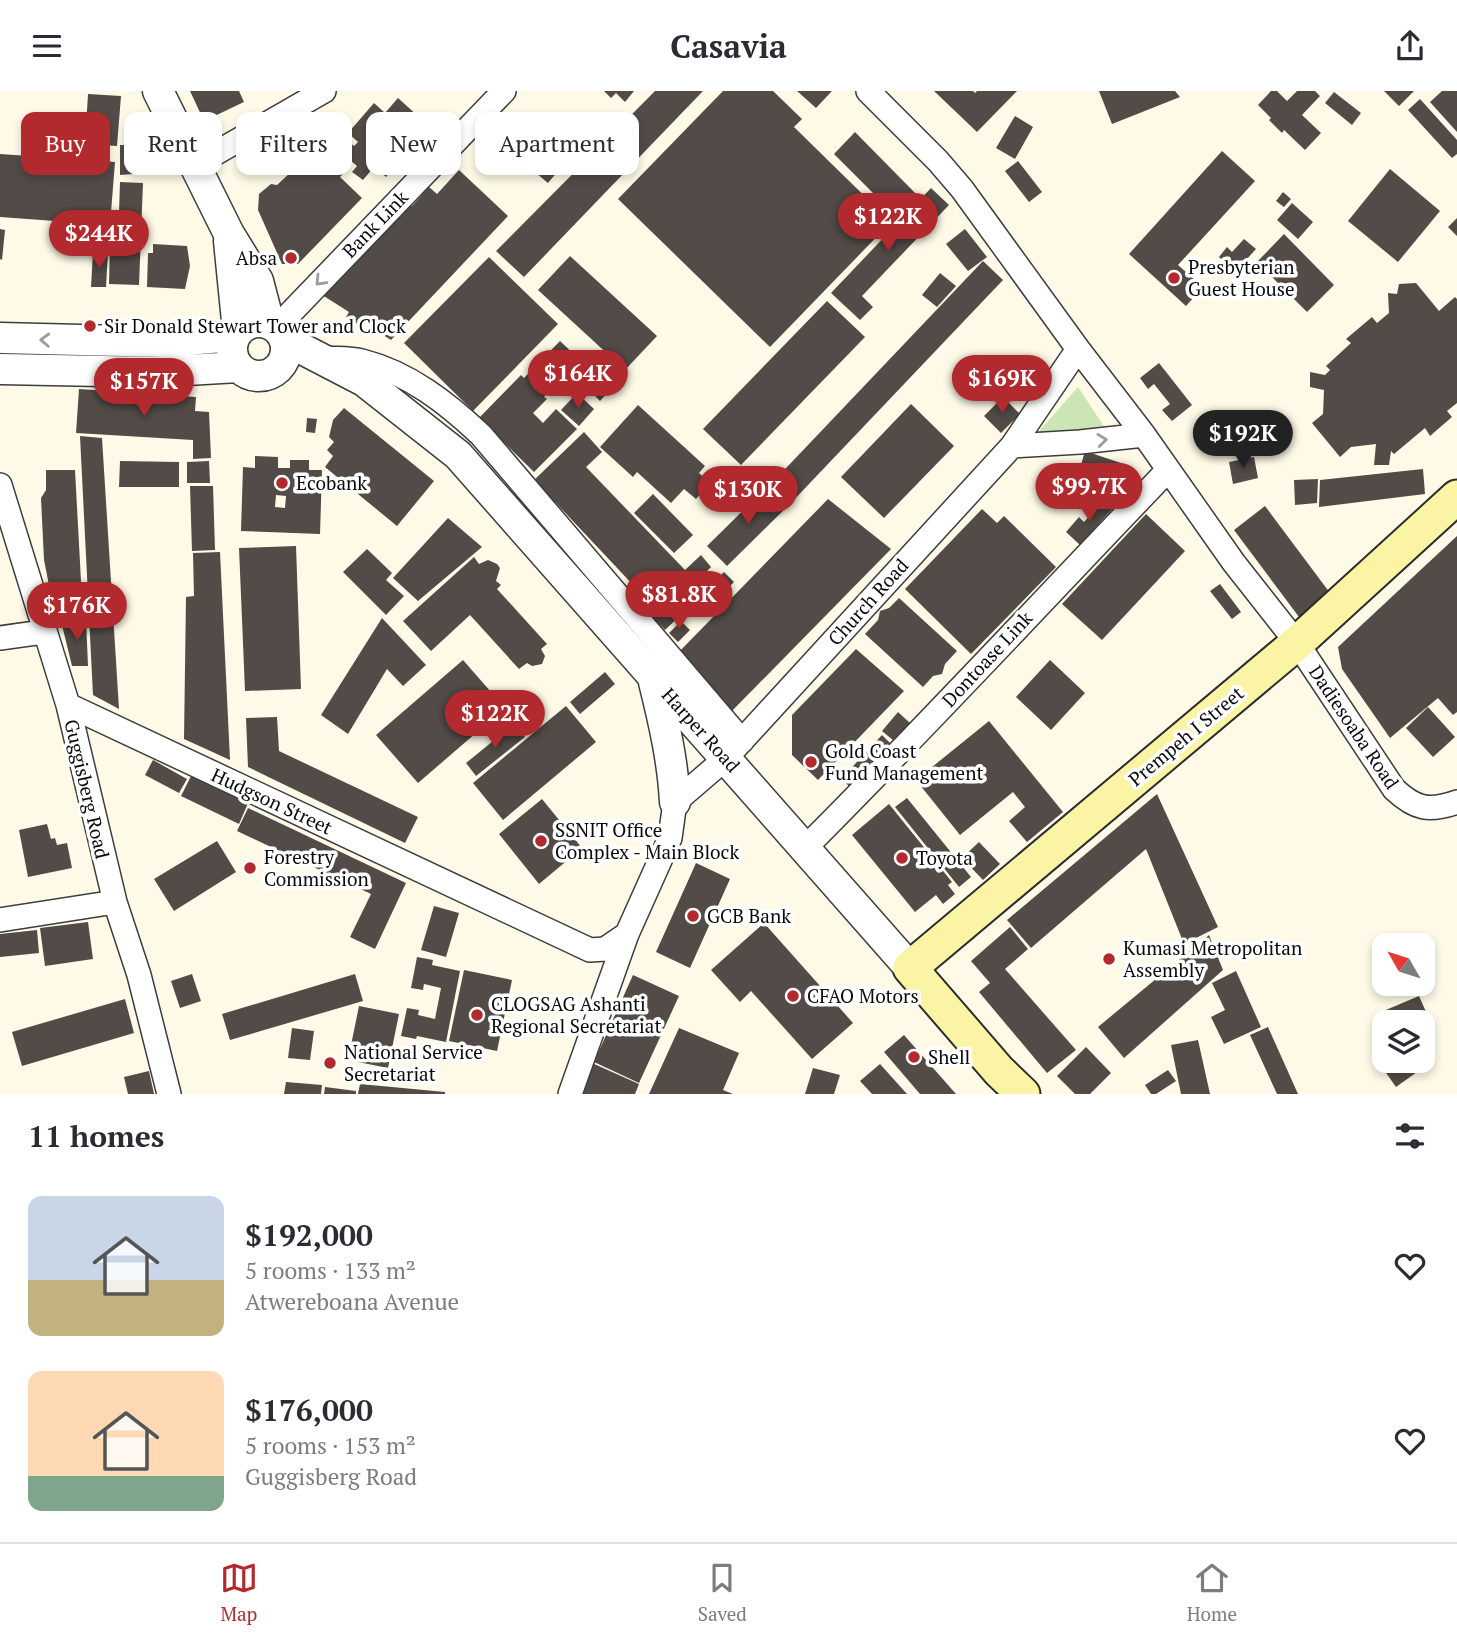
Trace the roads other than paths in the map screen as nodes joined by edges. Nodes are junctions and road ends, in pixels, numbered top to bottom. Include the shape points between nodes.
1 (158, 91) edge
2 (324, 91) edge
3 (504, 91) edge
4 (868, 91) edge
5 (168, 112) edge
6 (222, 150) edge
7 (200, 175) edge
8 (229, 234) junction
9 (277, 330) junction
10 (236, 334) junction
11 (0, 338) edge
12 (1078, 349) junction
13 (321, 358) junction
14 (238, 367) junction
15 (0, 369) edge
16 (277, 369) junction
17 (364, 381) junction
18 (1144, 435) junction
19 (1012, 446) junction
20 (1168, 470) junction
21 (0, 485) edge
22 (1457, 497) edge
23 (43, 632) junction
24 (0, 638) edge
25 (1297, 643) junction
26 (653, 677) junction
27 (68, 705) junction
28 (734, 750) junction
29 (675, 802) junction
30 (1457, 802) edge
31 (806, 848) junction
32 (115, 902) junction
33 (0, 920) edge
34 (627, 934) junction
35 (910, 968) junction
36 (169, 1094) edge
37 (570, 1094) edge
38 (1023, 1094) edge

1 - 5 street
2 - 6 street
3 -> 9 street, Bank Link
4 - 12 street, Dadiesoaba Road via 961,188
7 - 8 street
8 - 9 street via 258,281
8 - 10 street
9 - 10 street via 258,321
9 - 13 street, Harper Road
9 - 16 street via 287,351
10 -> 11 street via 162,342
10 - 14 street via 232,352
12 - 18 street, Dadiesoaba Road
12 - 19 street, Church Road
13 - 17 street, Harper Road
13 - 28 street via 360,360 389,370 430,392 481,435
14 - 15 street via 153,372
14 - 16 street via 253,376
16 - 17 street
17 - 26 street, Harper Road via 458,455
19 -> 18 street
18 - 20 street, Dadiesoaba Road
19 - 28 street, Church Road
20 - 25 street, Dadiesoaba Road
20 - 31 street, Dontoase Link
21 - 23 street, Guggisberg Road
22 - 25 main road, Prempeh I Street
23 - 24 street
23 - 27 street, Guggisberg Road
25 - 30 street, Dadiesoaba Road via 1394,789 1418,807
25 - 35 main road, Prempeh I Street
26 - 28 street, Harper Road
26 - 29 street via 665,723
27 - 32 street, Guggisberg Road
27 - 34 street, Hudgson Street via 590,950 605,949
28 - 29 street, Church Road
28 - 31 street, Harper Road
29 - 34 street via 670,838
31 - 35 street, Harper Road
32 - 33 street
32 - 36 street, Guggisberg Road
34 - 37 street
35 - 38 main road, Harper Road

